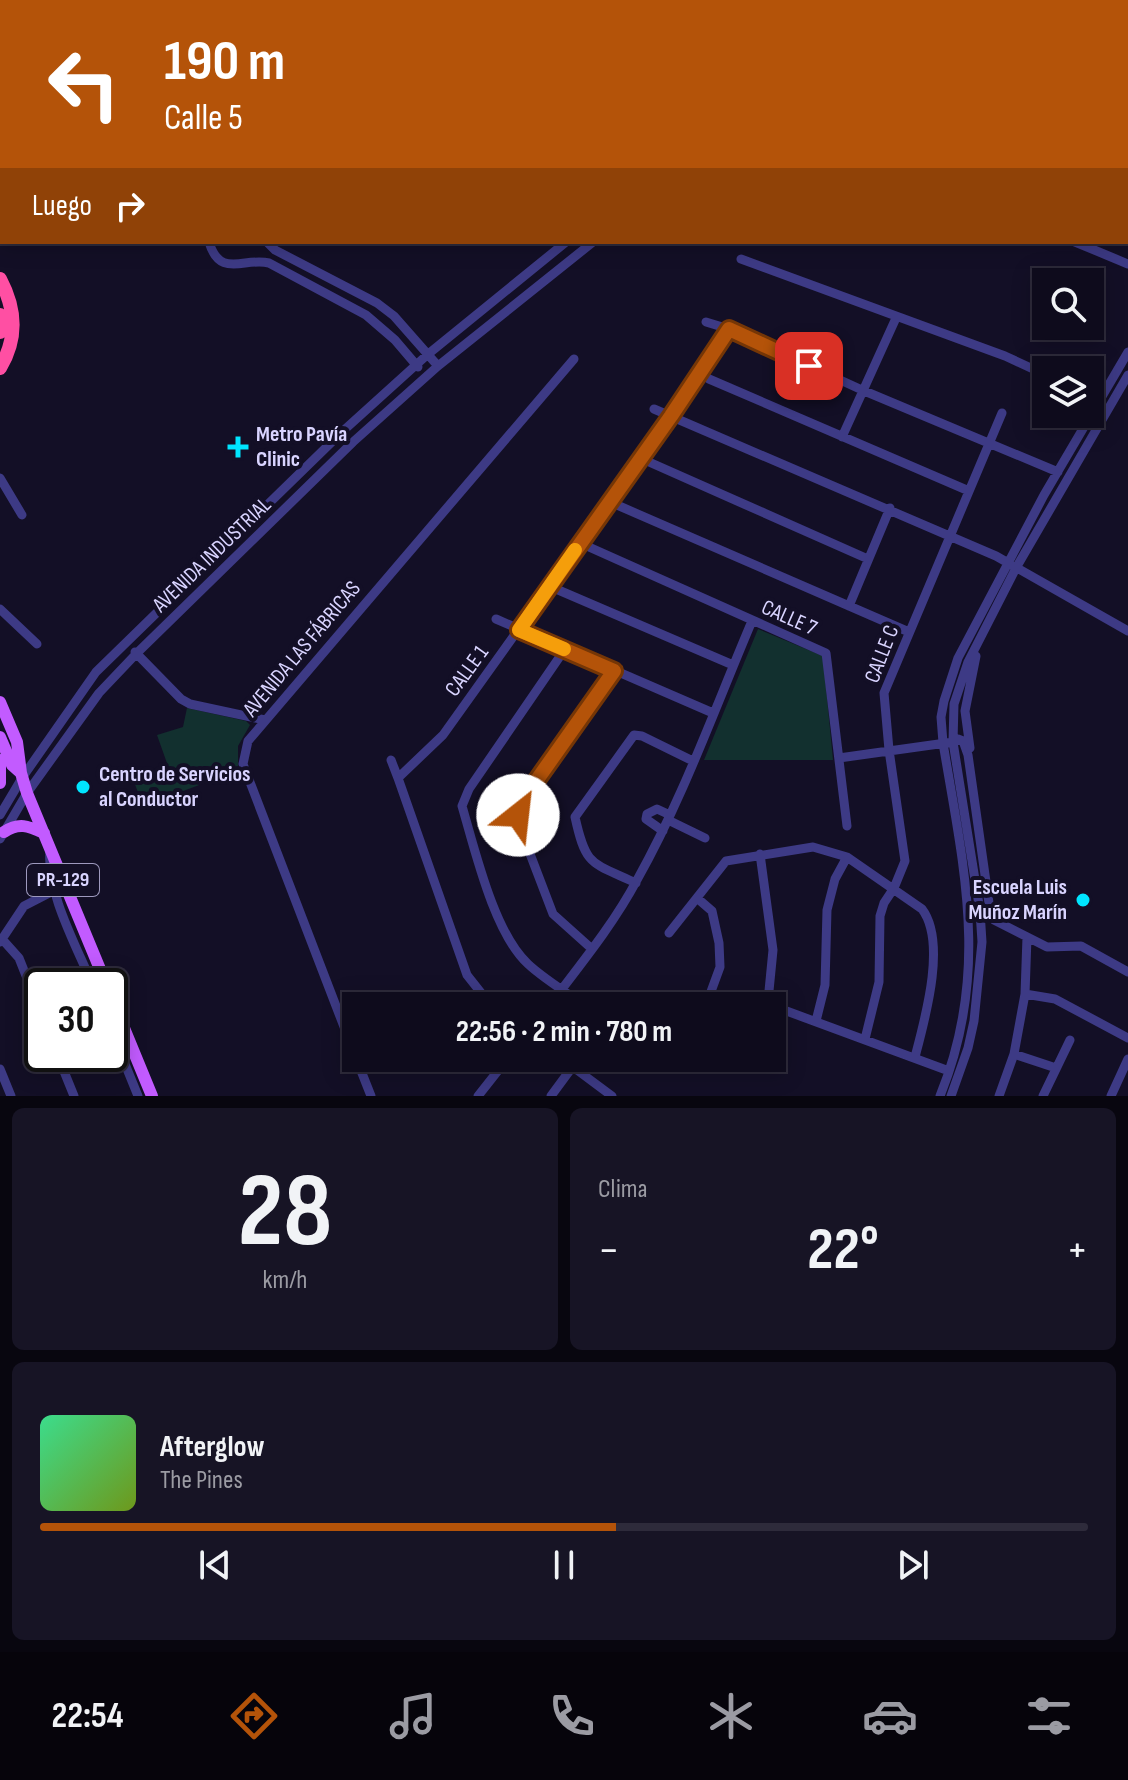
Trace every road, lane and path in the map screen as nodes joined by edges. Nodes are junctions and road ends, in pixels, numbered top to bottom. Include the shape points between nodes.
1 (210, 244) edge
2 (269, 244) edge
3 (563, 244) edge
4 (591, 244) edge
5 (1080, 244) edge
6 (741, 259) dead end
7 (570, 261) junction
8 (1128, 264) edge
9 (0, 279) edge
10 (0, 315) edge
11 (896, 318) junction
12 (711, 324) dead end
13 (729, 329) junction
14 (0, 332) edge
15 (427, 355) junction
16 (1127, 357) edge
17 (574, 359) dead end
18 (416, 365) junction
19 (438, 366) junction
20 (0, 368) edge
21 (1032, 369) edge
22 (699, 372) junction
23 (1128, 375) edge
24 (426, 376) junction
25 (862, 390) junction
26 (1104, 396) edge
27 (654, 409) dead end
28 (1002, 413) dead end
29 (671, 416) junction
30 (1085, 428) edge
31 (842, 437) junction
32 (989, 443) junction
33 (640, 458) junction
34 (1058, 472) junction
35 (0, 478) edge
36 (969, 491) junction
37 (610, 502) junction
38 (890, 508) junction
39 (22, 515) dead end
40 (951, 535) junction
41 (580, 543) junction
42 (868, 559) junction
43 (1012, 565) junction
44 (549, 586) junction
45 (849, 606) junction
46 (0, 609) edge
47 (496, 619) dead end
48 (752, 621) junction
49 (519, 630) junction
50 (1128, 631) edge
51 (909, 632) junction
52 (978, 642) junction
53 (126, 643) junction
54 (37, 644) dead end
55 (565, 649) junction
56 (137, 653) junction
57 (733, 665) junction
58 (614, 671) junction
59 (0, 702) edge
60 (713, 713) junction
61 (265, 720) junction
62 (0, 737) edge
63 (948, 743) junction
64 (889, 750) junction
65 (968, 755) junction
66 (839, 758) junction
67 (0, 760) edge
68 (391, 760) dead end
69 (693, 761) junction
70 (22, 775) junction
71 (398, 778) junction
72 (0, 783) edge
73 (27, 793) junction
74 (0, 815) edge
75 (669, 818) junction
76 (847, 826) dead end
77 (663, 831) junction
78 (44, 833) junction
79 (2, 835) edge
80 (705, 838) dead end
81 (760, 854) junction
82 (847, 857) junction
83 (636, 883) junction
84 (60, 888) junction
85 (894, 888) junction
86 (697, 898) junction
87 (997, 921) junction
88 (669, 933) dead end
89 (1027, 937) junction
90 (1, 940) edge
91 (982, 942) junction
92 (592, 949) junction
93 (87, 968) edge
94 (98, 968) edge
95 (24, 971) edge
96 (1128, 972) edge
97 (562, 989) junction
98 (480, 992) edge
99 (560, 992) edge
100 (566, 992) edge
101 (711, 992) edge
102 (769, 992) edge
103 (1025, 994) junction
104 (786, 1011) edge
105 (816, 1021) junction
106 (342, 1022) edge
107 (128, 1038) edge
108 (1128, 1038) edge
109 (865, 1039) junction
110 (1070, 1040) dead end
111 (1014, 1054) junction
112 (915, 1057) junction
113 (1128, 1059) edge
114 (1056, 1068) junction
115 (0, 1069) edge
116 (128, 1071) edge
117 (949, 1071) junction
118 (64, 1072) edge
119 (362, 1072) edge
120 (497, 1072) edge
121 (569, 1072) edge
122 (580, 1072) edge
123 (11, 1096) edge
124 (74, 1096) edge
125 (138, 1096) edge
126 (152, 1096) edge
127 (371, 1096) edge
128 (478, 1096) edge
129 (551, 1096) edge
130 (612, 1096) edge
131 (940, 1096) edge
132 (951, 1096) edge
133 (999, 1096) edge
134 (1043, 1096) edge
135 (1111, 1096) edge

1 - 18 street via 228,264 269,263 352,306 379,325
2 - 15 street via 377,303
3 - 7 street
3 - 15 street, AVENIDA INDUSTRIAL
4 - 7 street, AVENIDA INDUSTRIAL
5 - 8 street
6 - 11 street
7 - 19 street, AVENIDA INDUSTRIAL
9 - 20 highway via 14,328
10 - 14 highway
11 - 21 street
11 - 25 street
12 - 13 street
13 - 22 street, CALLE 1
13 - 25 street
15 - 18 street, AVENIDA INDUSTRIAL
15 - 19 street
16 - 26 street
17 - 61 street, AVENIDA LAS FÁBRICAS
18 - 24 street
18 - 53 street, AVENIDA INDUSTRIAL
19 - 24 street, AVENIDA INDUSTRIAL
22 - 29 street, CALLE 1
22 - 31 street
23 - 43 street
24 - 56 street, AVENIDA INDUSTRIAL
25 - 31 street
25 - 32 street
27 - 29 street
28 - 32 street, CALLE C
29 - 33 street, CALLE 1
29 - 38 street
30 - 34 street
31 - 36 street
32 - 34 street
32 - 36 street, CALLE C
33 - 37 street, CALLE 1
33 - 42 street
34 - 43 street
35 - 39 street
36 - 40 street, CALLE C
37 - 41 street, CALLE 1
37 - 45 street
38 - 40 street
38 - 42 street
40 - 43 street
40 - 51 street, CALLE C
41 - 44 street, CALLE 1
41 - 48 street, CALLE 7
42 - 45 street
43 - 50 street
43 - 52 street
43 - 63 street via 948,682 941,717
44 - 49 street, CALLE 1
44 - 57 street
45 - 51 street
46 - 54 street
47 - 49 street
48 - 57 street
48 - 66 street, CALLE 7 via 826,653
49 - 55 street
49 - 71 street, CALLE 1 via 443,735
51 - 64 street, CALLE C via 884,693
52 - 63 street via 954,704
52 - 65 street via 965,711
53 - 56 street
53 - 70 street, AVENIDA INDUSTRIAL via 88,682
55 - 58 street
55 - 97 street via 462,806 509,941 527,964
56 - 61 street via 190,704
56 - 73 street, AVENIDA INDUSTRIAL via 99,693
57 - 60 street
58 - 60 street
58 - 92 street via 522,801 518,815 553,914
59 - 70 main road, PR-129 via 17,742
60 - 69 street
61 - 106 street, AVENIDA LAS FÁBRICAS via 248,741 243,764
62 - 70 main road, PR-129
63 - 64 street
63 - 65 street via 963,741
63 - 91 street
63 - 117 street via 971,955 962,1029
64 - 66 street
64 - 85 street, CALLE C via 905,861
65 - 87 street
66 - 76 street, CALLE 7
67 - 72 main road
68 - 71 street
69 - 75 street
69 - 83 street via 634,735 575,817 582,847 592,862
70 - 73 main road, PR-129
70 - 74 street, AVENIDA INDUSTRIAL
71 - 98 street via 467,975
73 - 78 main road, PR-129
73 - 79 street, AVENIDA INDUSTRIAL
75 - 77 street
75 - 77 street via 657,809 647,814 646,819
75 - 80 street
77 - 83 street
78 - 79 main road via 23,824
78 - 84 main road, PR-129
81 - 82 street via 813,847
81 - 86 street via 726,861
81 - 102 street via 773,950
82 - 85 street
82 - 105 street via 827,910 825,985
83 - 92 street
84 - 90 street via 24,906
84 - 93 street
84 - 94 main road, PR-129
85 - 109 street, CALLE C via 880,916 879,982
85 - 112 street via 922,909 933,933 930,998
86 - 88 street
86 - 101 street via 712,911 719,943 720,967
87 - 89 street
87 - 91 street
89 - 96 street via 1047,947 1081,946
89 - 103 street
90 - 95 street
91 - 132 street via 974,1021
92 - 97 street
97 - 99 street
97 - 100 street
103 - 108 street via 1055,999
103 - 111 street
104 - 105 street
105 - 109 street
107 - 126 main road
109 - 112 street
110 - 114 street
111 - 114 street
111 - 133 street
112 - 117 street
113 - 135 street
114 - 134 street
115 - 123 street
116 - 125 street
117 - 131 street
118 - 124 street
119 - 127 street, AVENIDA LAS FÁBRICAS
120 - 128 street
121 - 129 street
122 - 130 street

